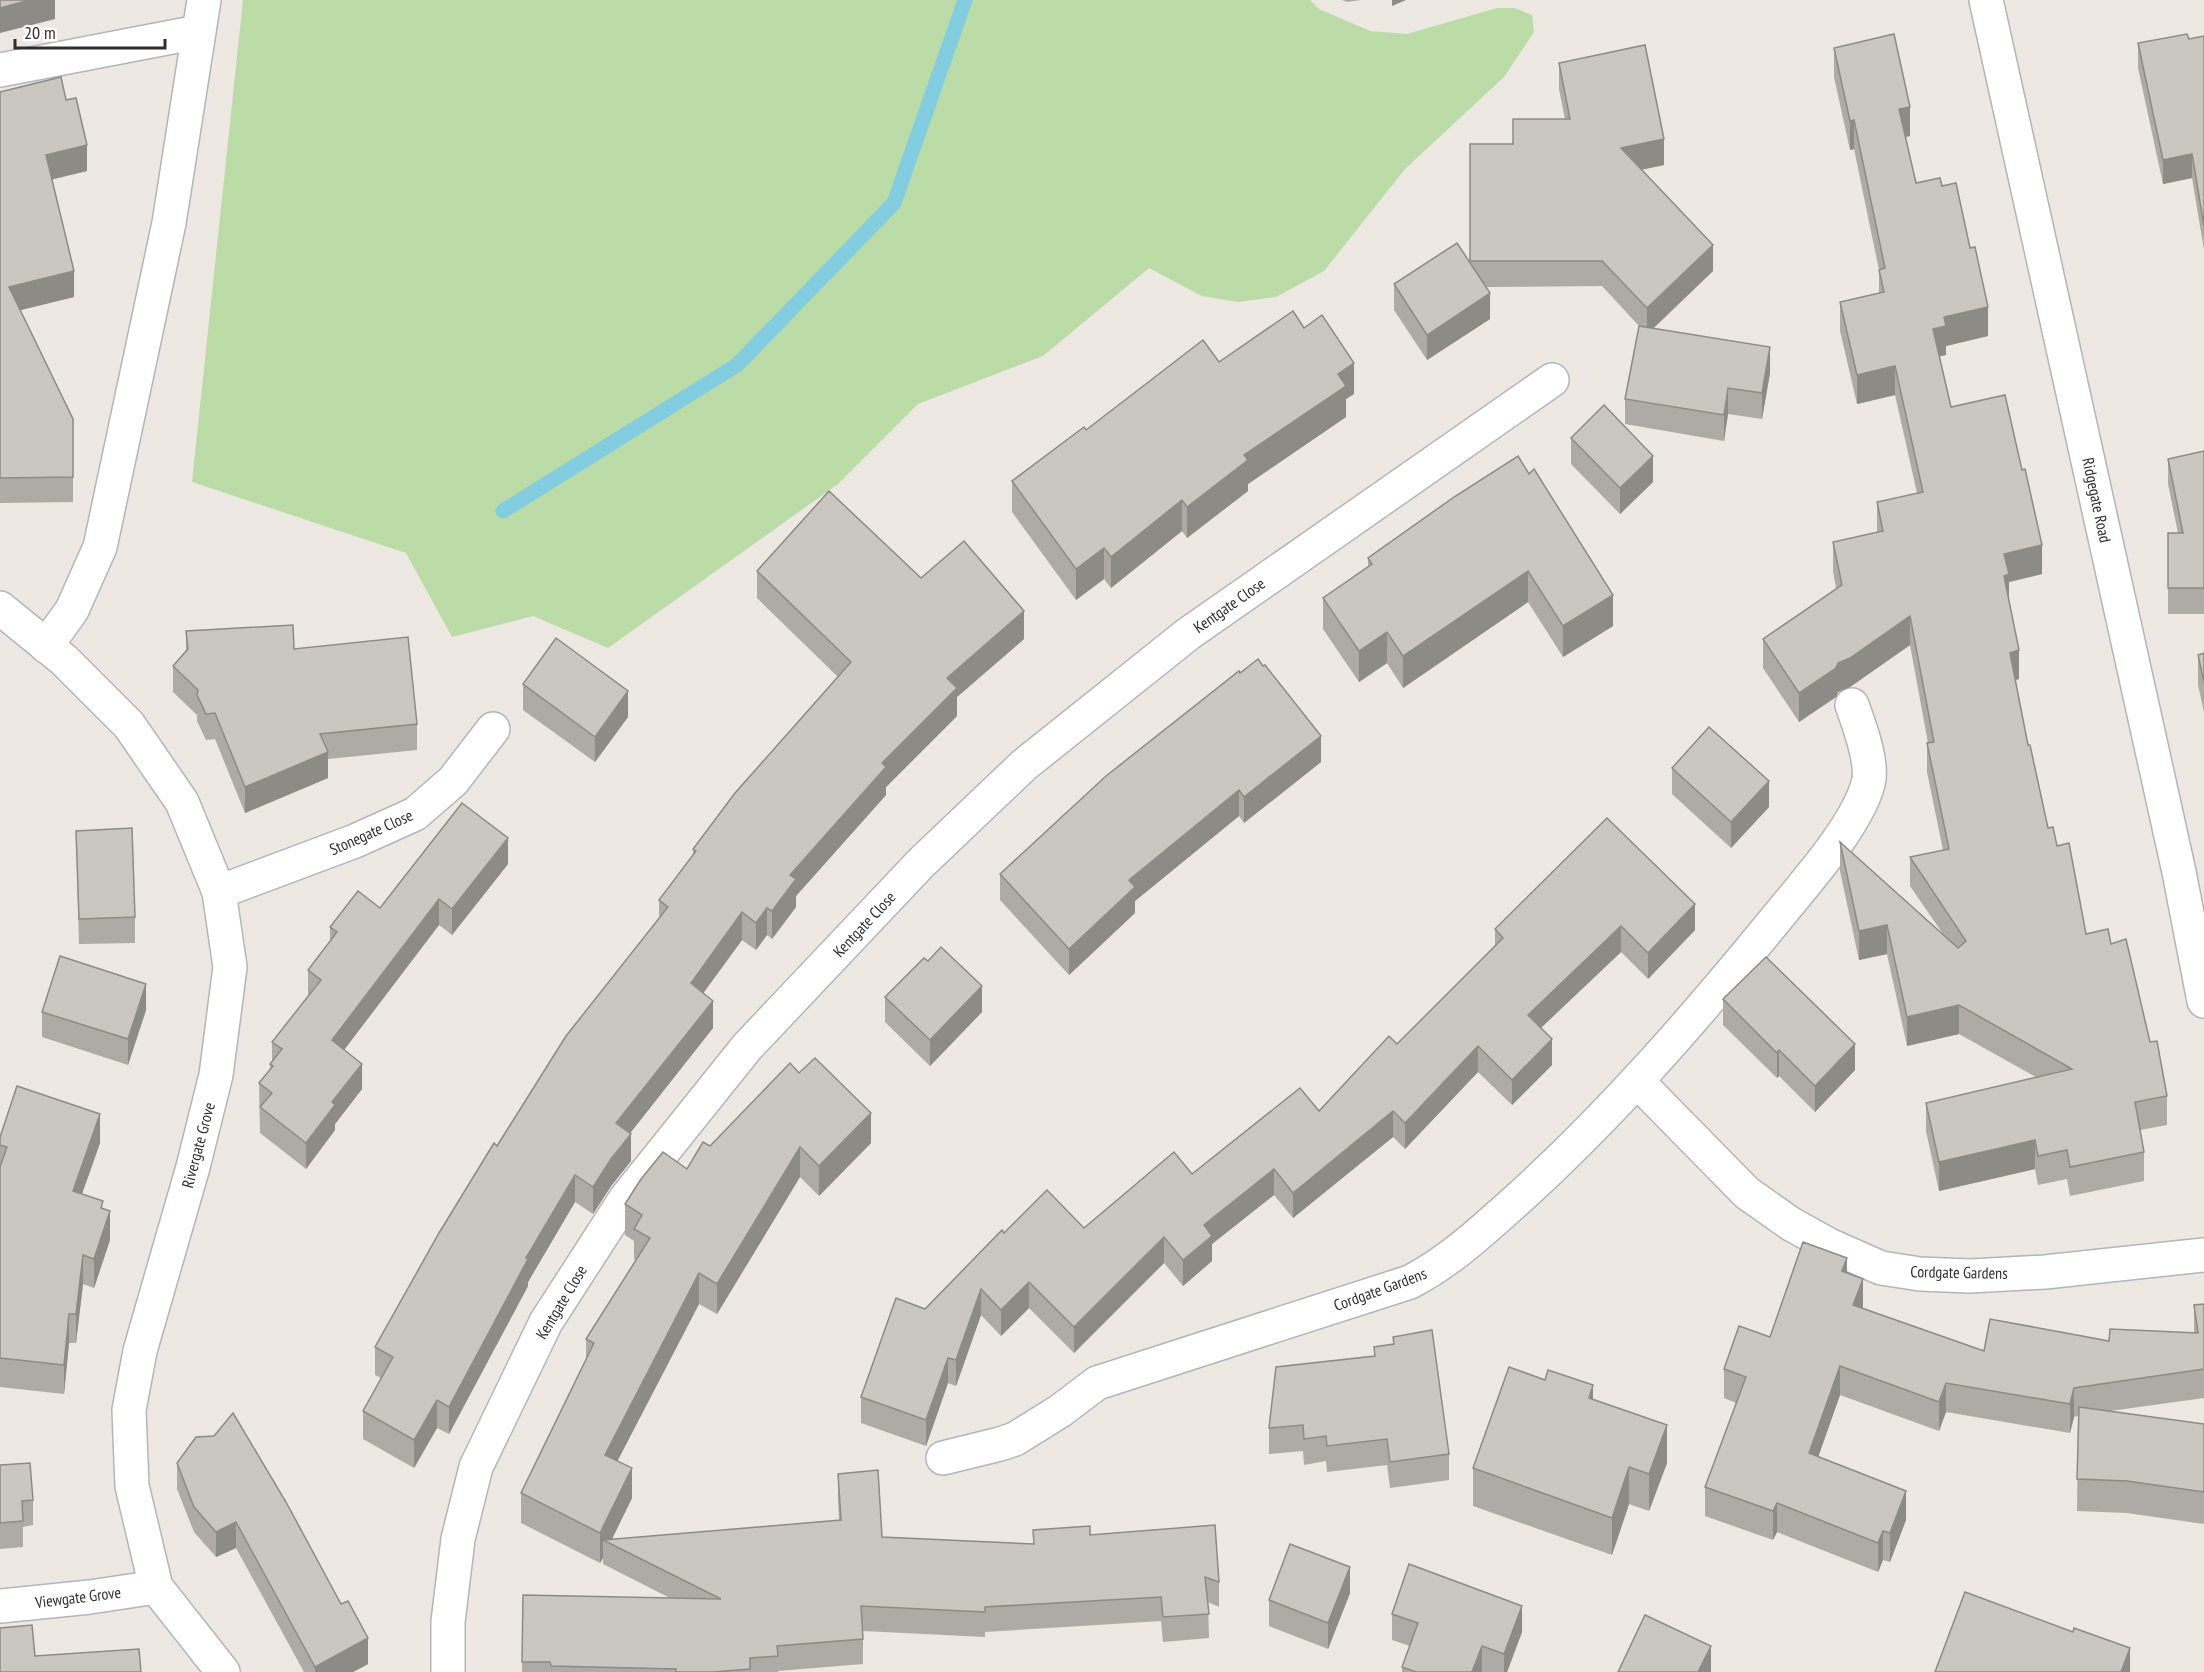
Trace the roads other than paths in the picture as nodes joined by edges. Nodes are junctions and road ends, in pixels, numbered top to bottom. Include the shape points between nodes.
1 (204, 0) edge
2 (1986, 0) edge
3 (198, 32) junction
4 (0, 70) edge
5 (1552, 380) dead end
6 (0, 608) edge
7 (46, 646) junction
8 (1852, 705) dead end
9 (493, 729) dead end
10 (219, 892) junction
11 (2204, 1001) edge
12 (1637, 1080) junction
13 (2204, 1255) edge
14 (943, 1458) dead end
15 (156, 1587) junction
16 (0, 1606) edge
17 (223, 1672) edge
18 (448, 1672) edge

1 - 3 street
2 - 11 street, Ridgegate Road via 2179,872
3 - 4 street
3 - 7 street via 169,223 100,547 72,610
5 - 18 street, Kentgate Close via 1188,634 1024,765 921,863 747,1047 626,1198 546,1323 476,1467 458,1539 448,1622
6 - 7 street, Rivergate Grove
7 - 10 street, Rivergate Grove via 129,725 182,802
8 - 12 street, Cordgate Gardens via 1866,744 1868,782 1854,817 1706,1006
9 - 10 street, Stonegate Close via 453,781 415,814
10 - 15 street, Rivergate Grove via 230,967 216,1075 140,1352 129,1410 132,1486
12 - 13 street, Cordgate Gardens via 1747,1192 1791,1224 1881,1268 1920,1275 1970,1276
12 - 14 street, Cordgate Gardens via 1542,1176 1437,1268 1410,1282 1097,1383 1015,1439
15 - 16 street, Viewgate Grove
15 - 17 street, Rivergate Grove

